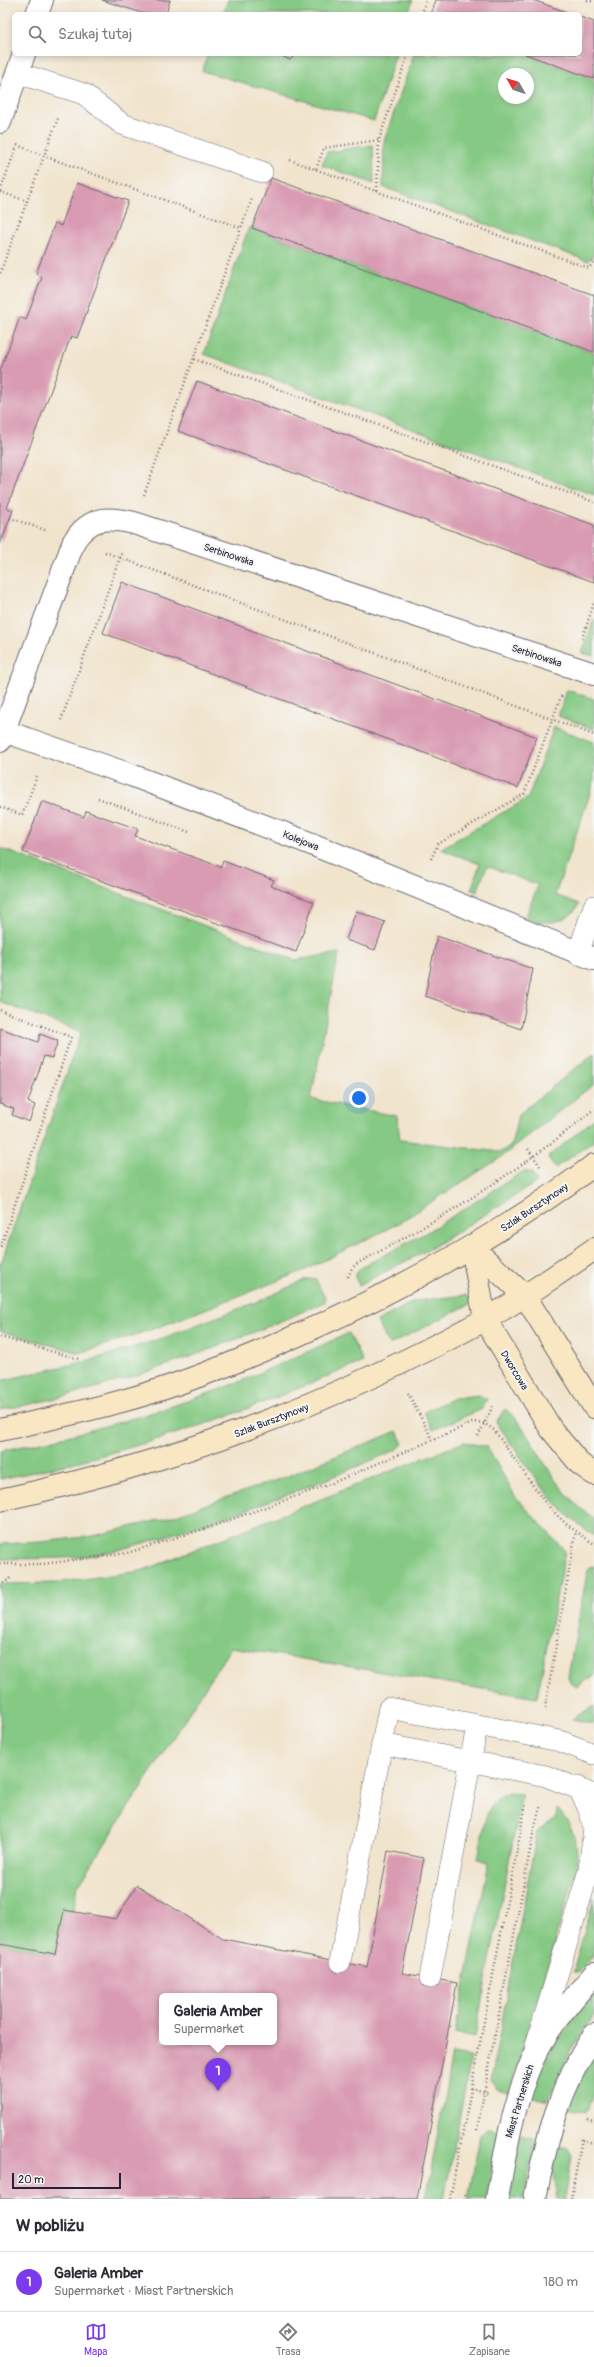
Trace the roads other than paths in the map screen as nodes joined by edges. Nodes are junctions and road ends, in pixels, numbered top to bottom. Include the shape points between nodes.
1 (42, 0) edge
2 (38, 12) edge
3 (21, 63) edge
4 (0, 122) edge
5 (262, 172) road end
6 (594, 674) edge
7 (2, 736) edge
8 (594, 906) edge
9 (586, 956) edge
10 (594, 1165) edge
11 (472, 1247) junction
12 (594, 1249) edge
13 (525, 1296) junction
14 (485, 1319) junction
15 (594, 1407) edge
16 (0, 1430) edge
17 (594, 1474) edge
18 (0, 1500) edge
19 (477, 1726) junction
20 (594, 1740) edge
21 (560, 1741) junction
22 (382, 1744) junction
23 (594, 1754) edge
24 (470, 1761) junction
25 (586, 1791) edge
26 (594, 1828) edge
27 (340, 1962) dead end
28 (594, 1974) edge
29 (430, 1978) dead end
30 (594, 2035) edge
31 (532, 2060) junction
32 (497, 2199) edge
33 (535, 2199) edge

1 - 2 street
3 - 4 street
3 - 5 lane via 68,89 84,94 122,124
6 - 7 street, Serbinowska via 134,523 112,518 97,520 82,529 74,541
7 - 9 street, Kolejowa via 131,776 304,841
8 - 9 lane
10 - 11 main road, Szlak Bursztynowy via 559,1192
11 - 13 main road
11 - 14 main road, Dworcowa
11 - 16 main road, Szlak Bursztynowy via 362,1307 196,1377 123,1401
12 - 13 main road, Szlak Bursztynowy
13 - 14 main road, Szlak Bursztynowy
13 - 15 main road
14 - 17 main road, Dworcowa via 551,1429 580,1464
14 - 18 main road, Szlak Bursztynowy via 389,1370 296,1412 145,1464
19 - 21 lane
19 - 22 lane via 389,1708
19 - 24 lane
20 - 21 lane
21 - 23 lane
22 - 24 lane
22 - 27 lane
24 - 25 lane via 561,1780
24 - 29 lane
25 - 26 lane
26 - 31 lane via 589,1870
28 - 31 street, Miast Partnerskich via 573,1999
30 - 33 street via 566,2084 552,2120
31 - 32 street, Miast Partnerskich via 512,2121

